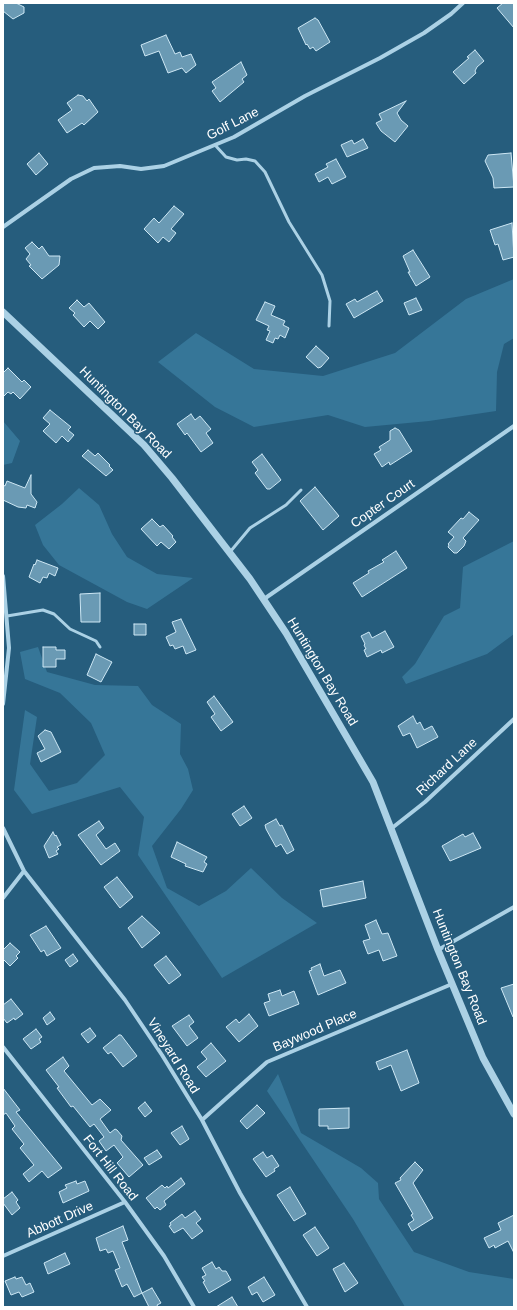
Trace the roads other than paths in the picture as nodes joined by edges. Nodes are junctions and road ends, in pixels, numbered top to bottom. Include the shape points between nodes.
1 (463, 3) edge
2 (215, 145) junction
3 (3, 227) edge
4 (3, 312) edge
5 (328, 326) dead end
6 (514, 426) edge
7 (301, 490) dead end
8 (229, 554) junction
9 (3, 576) edge
10 (264, 599) junction
11 (7, 616) junction
12 (100, 647) dead end
13 (3, 704) edge
14 (514, 719) edge
15 (3, 828) edge
16 (392, 828) junction
17 (24, 871) junction
18 (3, 898) edge
19 (514, 907) edge
20 (438, 950) junction
21 (452, 984) junction
22 (3, 1047) edge
23 (514, 1114) edge
24 (202, 1120) junction
25 (125, 1202) junction
26 (3, 1256) edge
27 (194, 1307) edge
28 (307, 1307) edge

1 - 2 street, Golf Lane via 429,29 380,58
2 - 3 street, Golf Lane via 164,166 141,169 120,166 94,168 71,179
2 - 5 lane via 226,157 255,161 265,172 289,222 322,275 330,301
4 - 8 street, Huntington Bay Road via 144,445
6 - 10 street, Copter Court
7 - 8 lane via 286,505 250,528
8 - 10 street, Huntington Bay Road
9 - 11 street
10 - 16 street, Huntington Bay Road via 329,704 373,782
11 - 12 lane via 44,610 54,614 70,629 96,641
11 - 13 street via 9,648
14 - 16 street, Richard Lane via 425,802
15 - 17 street, Vineyard Road
16 - 20 street, Huntington Bay Road
17 - 18 street
17 - 24 street, Vineyard Road via 125,1000
19 - 20 street
20 - 21 street, Huntington Bay Road
21 - 23 street, Huntington Bay Road via 483,1058
21 - 24 street, Baywood Place via 267,1062
22 - 25 street, Fort Hill Road
24 - 28 street, Vineyard Road via 247,1206
25 - 26 street, Abbott Drive
25 - 27 street, Fort Hill Road via 164,1256

